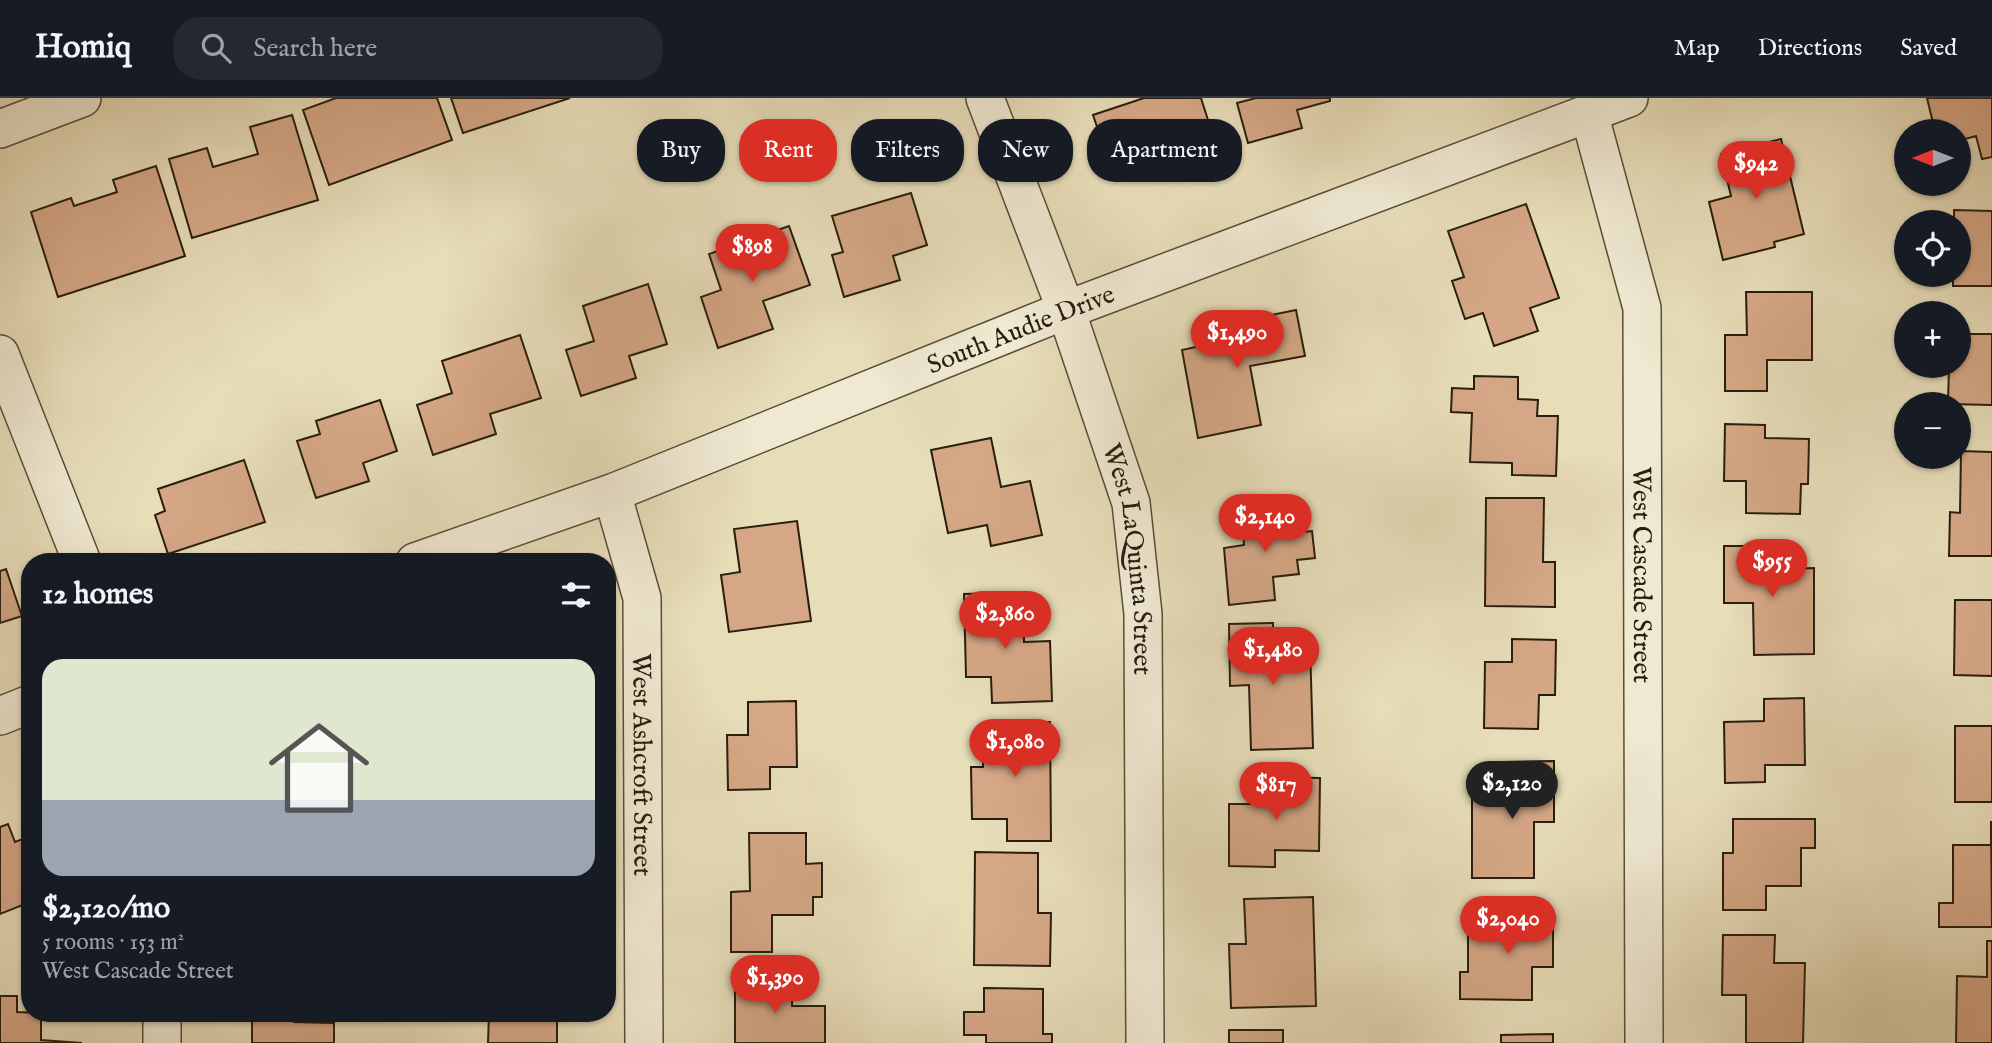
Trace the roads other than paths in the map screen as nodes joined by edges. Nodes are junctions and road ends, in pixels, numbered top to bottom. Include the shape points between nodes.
1 (82, 98) edge
2 (985, 98) edge
3 (1629, 98) edge
4 (1589, 113) junction
5 (0, 130) edge
6 (1066, 310) junction
7 (0, 354) edge
8 (612, 492) junction
9 (78, 553) edge
10 (440, 553) edge
11 (21, 708) edge
12 (0, 716) edge
13 (162, 1022) edge
14 (162, 1043) edge
15 (644, 1043) edge
16 (1145, 1043) edge
17 (1644, 1043) edge

1 - 5 street
2 - 6 street, West LaQuinta Street
3 - 4 street, South Audie Drive
4 - 6 street, South Audie Drive
4 - 17 street, West Cascade Street via 1642,309
6 - 8 street, South Audie Drive
6 - 16 street, West LaQuinta Street via 1131,503 1143,614
7 - 9 street
8 - 10 street, South Audie Drive
8 - 15 street, West Ashcroft Street via 642,598
11 - 12 street
13 - 14 street

